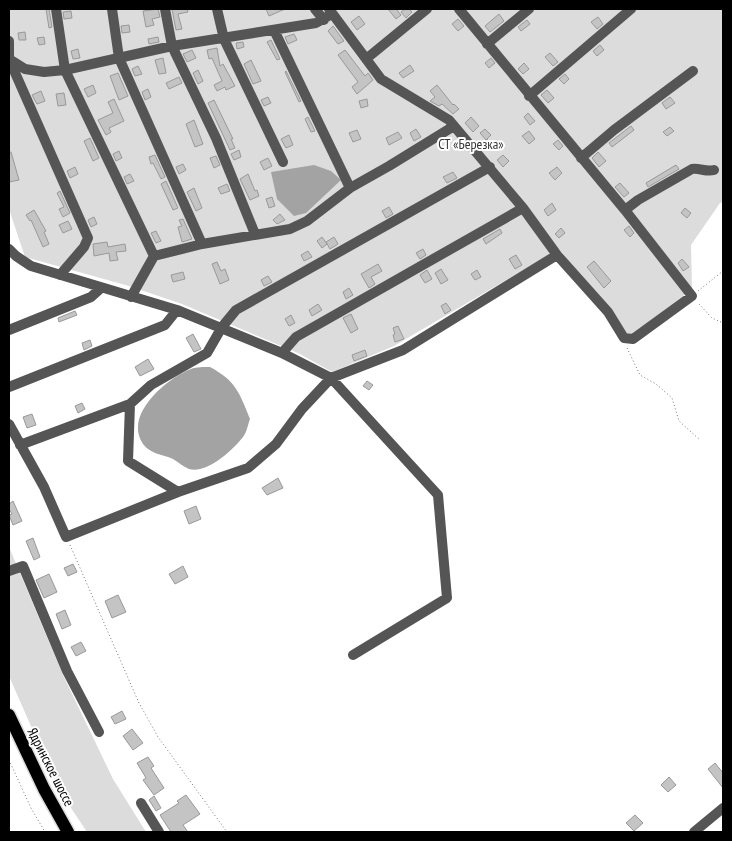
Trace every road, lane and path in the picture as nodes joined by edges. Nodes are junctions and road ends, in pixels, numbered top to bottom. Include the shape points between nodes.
1 (56, 9) edge
2 (112, 9) edge
3 (165, 9) edge
4 (217, 9) edge
5 (314, 9) edge
6 (427, 9) edge
7 (458, 9) edge
8 (529, 9) edge
9 (631, 9) edge
10 (328, 14) edge
11 (274, 30) junction
12 (224, 38) junction
13 (9, 41) edge
14 (487, 44) junction
15 (172, 46) junction
16 (119, 58) junction
17 (9, 59) edge
18 (366, 59) junction
19 (66, 70) junction
20 (693, 71) dead end
21 (529, 96) junction
22 (454, 126) junction
23 (581, 158) junction
24 (283, 162) dead end
25 (490, 167) junction
26 (714, 170) dead end
27 (350, 188) junction
28 (523, 208) junction
29 (625, 210) junction
30 (255, 234) junction
31 (202, 244) junction
32 (9, 249) edge
33 (557, 255) junction
34 (154, 256) junction
35 (723, 271) edge
36 (60, 275) junction
37 (101, 288) junction
38 (692, 296) junction
39 (131, 297) junction
40 (177, 310) junction
41 (723, 323) edge
42 (222, 327) junction
43 (9, 330) edge
44 (624, 338) junction
45 (282, 353) junction
46 (331, 378) junction
47 (9, 387) edge
48 (130, 404) junction
49 (9, 424) edge
50 (700, 440) dead end
51 (20, 445) junction
52 (178, 492) junction
53 (66, 537) junction
54 (9, 571) edge
55 (353, 655) dead end
56 (9, 715) edge
57 (99, 732) dead end
58 (9, 760) edge
59 (141, 804) dead end
60 (723, 808) edge
61 (45, 832) edge
62 (68, 832) edge
63 (159, 832) edge
64 (227, 832) edge
65 (694, 832) edge

1 - 19 street
2 - 16 street
3 - 15 street
4 - 12 street
5 - 10 street
6 - 18 street
7 - 14 street
8 - 14 street
9 - 21 street
10 - 11 street via 316,23
10 - 18 street
11 - 12 street
11 - 27 street
12 - 15 street
12 - 24 street
13 - 17 street
14 - 21 street
15 - 16 street
15 - 30 street via 216,138
16 - 19 street
16 - 31 street
17 - 19 street via 25,68 44,72
17 - 36 street via 88,238 84,248
18 - 22 street via 381,79
19 - 34 street
20 - 23 street
21 - 23 street
22 - 25 street
22 - 27 street
23 - 29 street
25 - 28 street
25 - 42 street via 236,310
26 - 29 street via 692,169
27 - 30 street via 307,221 290,229
28 - 33 street
28 - 45 street via 296,337
29 - 38 street
30 - 31 street
31 - 34 street
32 - 36 street via 31,266
33 - 44 street via 608,312
33 - 46 street via 403,350
34 - 39 street
35 - 38 path
36 - 37 street
37 - 39 street
37 - 43 street via 91,298
38 - 41 path via 712,318
38 - 44 street via 633,339
39 - 40 street
40 - 42 street
40 - 47 street via 164,325
42 - 45 street
42 - 48 street via 207,354 151,385
44 - 50 path via 640,376 672,398 679,421
45 - 46 street
46 - 52 street via 276,444 248,468
46 - 55 street via 438,495 446,589 446,598
48 - 51 street
48 - 52 street via 128,461
49 - 51 street
51 - 53 street via 44,487
52 - 53 street
53 - 64 path via 139,703 158,737
54 - 57 street via 23,566 67,672
56 - 62 main road, Ядринское шоссе
58 - 61 path
59 - 63 street
60 - 65 street

